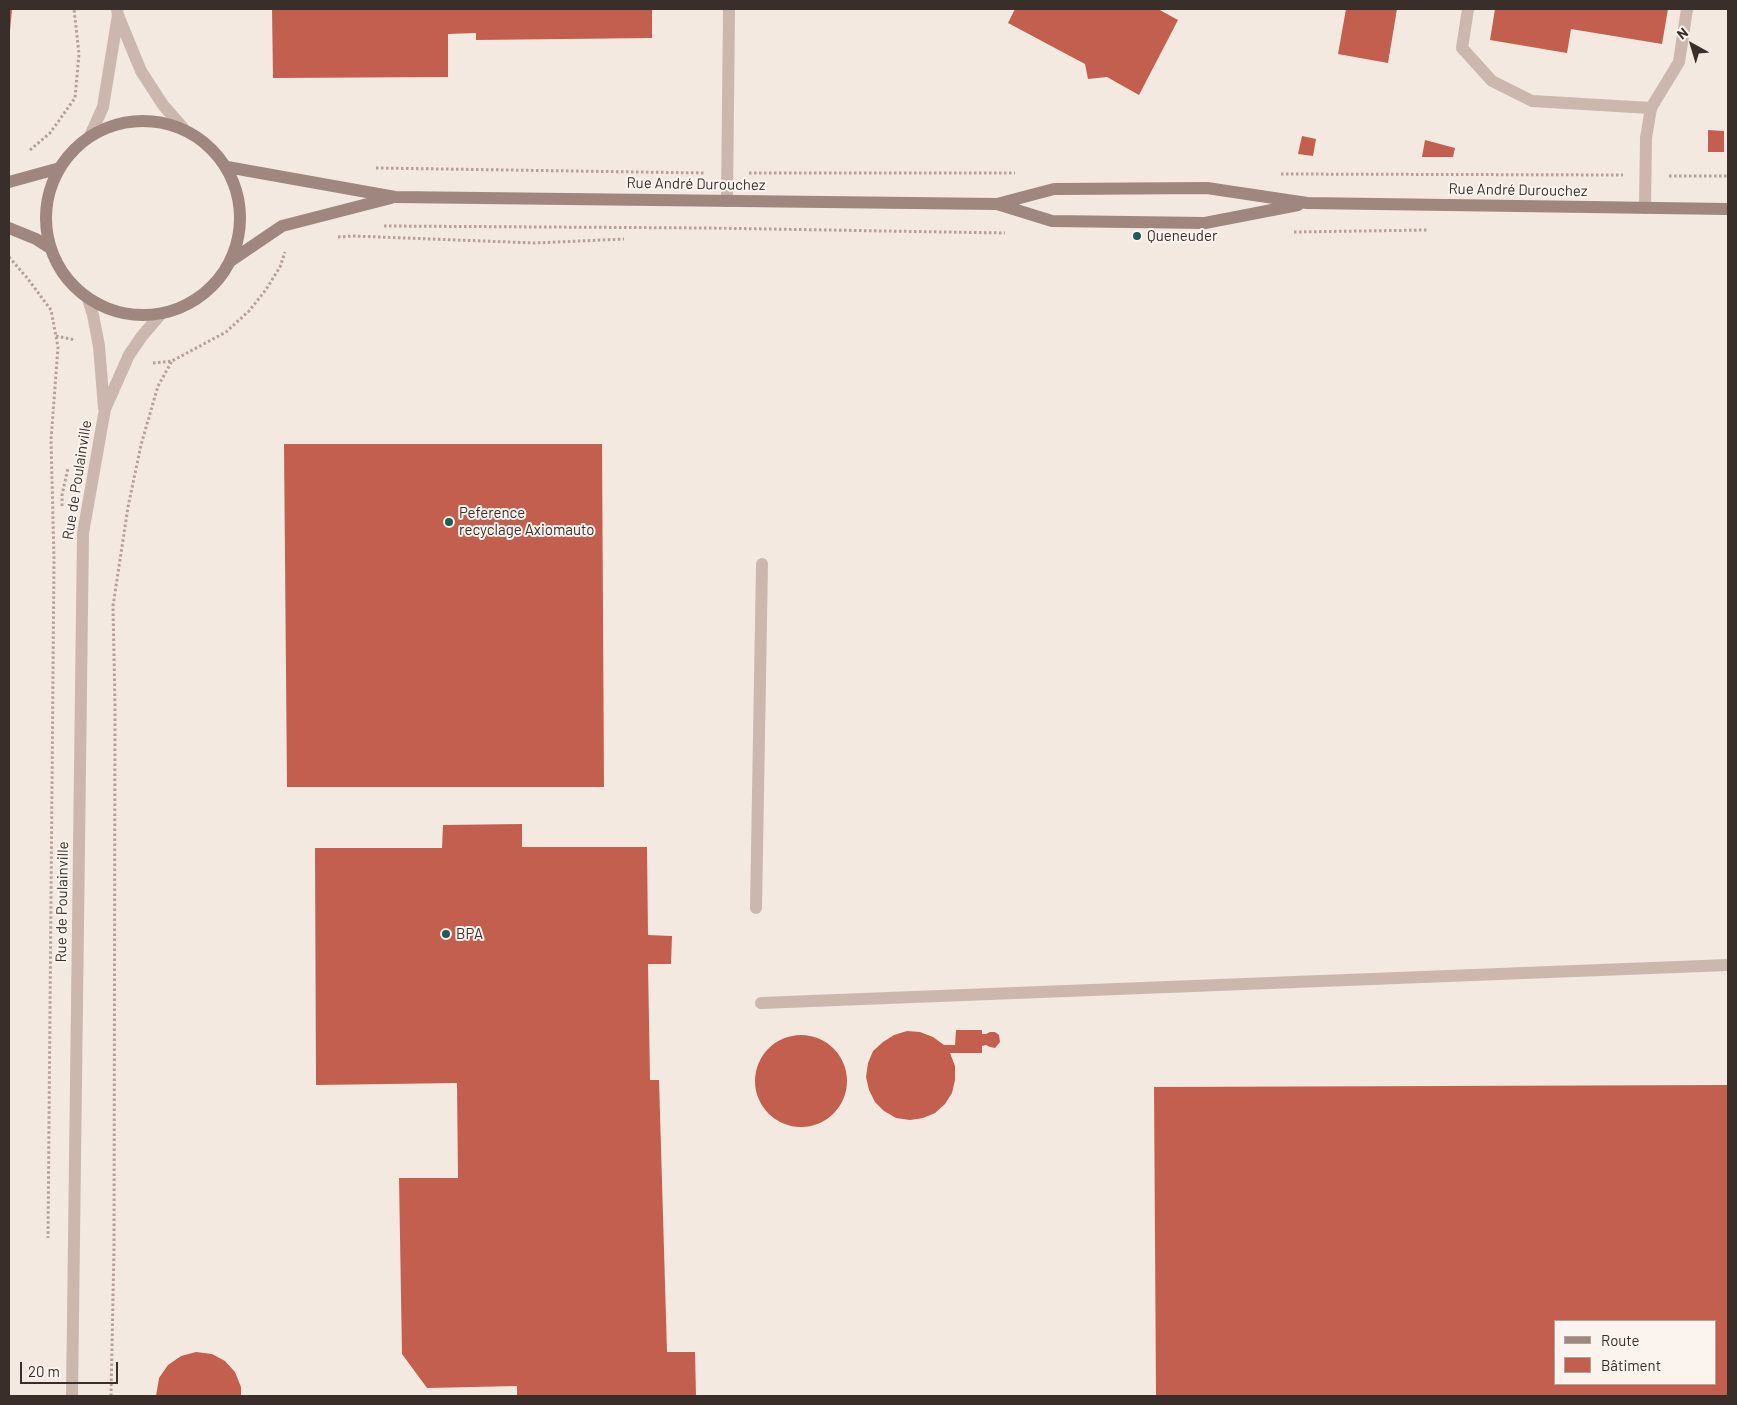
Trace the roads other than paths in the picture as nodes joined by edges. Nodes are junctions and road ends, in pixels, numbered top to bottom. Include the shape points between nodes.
1 (729, 9) edge
2 (1468, 9) edge
3 (1687, 9) edge
4 (117, 12) edge
5 (1651, 108) junction
6 (183, 128) junction
7 (90, 136) junction
8 (227, 167) junction
9 (60, 168) junction
10 (9, 182) edge
11 (395, 197) junction
12 (727, 200) junction
13 (1307, 203) junction
14 (997, 204) junction
15 (1645, 208) junction
16 (1728, 209) edge
17 (9, 228) edge
18 (50, 248) junction
19 (232, 260) junction
20 (88, 299) junction
21 (160, 315) junction
22 (105, 409) junction
23 (762, 564) dead end
24 (756, 908) dead end
25 (1728, 965) edge
26 (761, 1003) dead end
27 (72, 1396) edge

1 - 12 street
2 - 5 street via 1462,48 1492,81 1532,101
3 - 5 street via 1679,62
4 - 6 street via 141,71
4 - 7 street via 103,107
5 - 15 street via 1646,138
6 - 7 main road via 151,121 120,123
6 - 8 main road via 215,151
7 - 9 main road via 73,150
8 - 11 main road, Rue André Durouchez
8 - 19 main road via 240,205 241,229
9 - 10 main road
9 - 18 main road via 49,193 46,221
11 - 12 main road, Rue André Durouchez
11 - 19 main road, Rue André Durouchez via 282,226
12 - 14 main road, Rue André Durouchez
13 - 14 main road, Rue André Durouchez via 1197,188 1054,189
13 - 14 main road, Rue André Durouchez via 1205,223 1052,221
13 - 15 main road, Rue André Durouchez
15 - 16 main road, Rue André Durouchez
17 - 18 main road
18 - 20 main road via 59,268
19 - 21 main road via 214,286 190,304
20 - 21 main road via 110,311 135,316
20 - 22 street, Rue de Poulainville via 99,346
21 - 22 street, Rue de Poulainville via 129,355
22 - 27 street, Rue de Poulainville via 83,533
23 - 24 street
25 - 26 street

